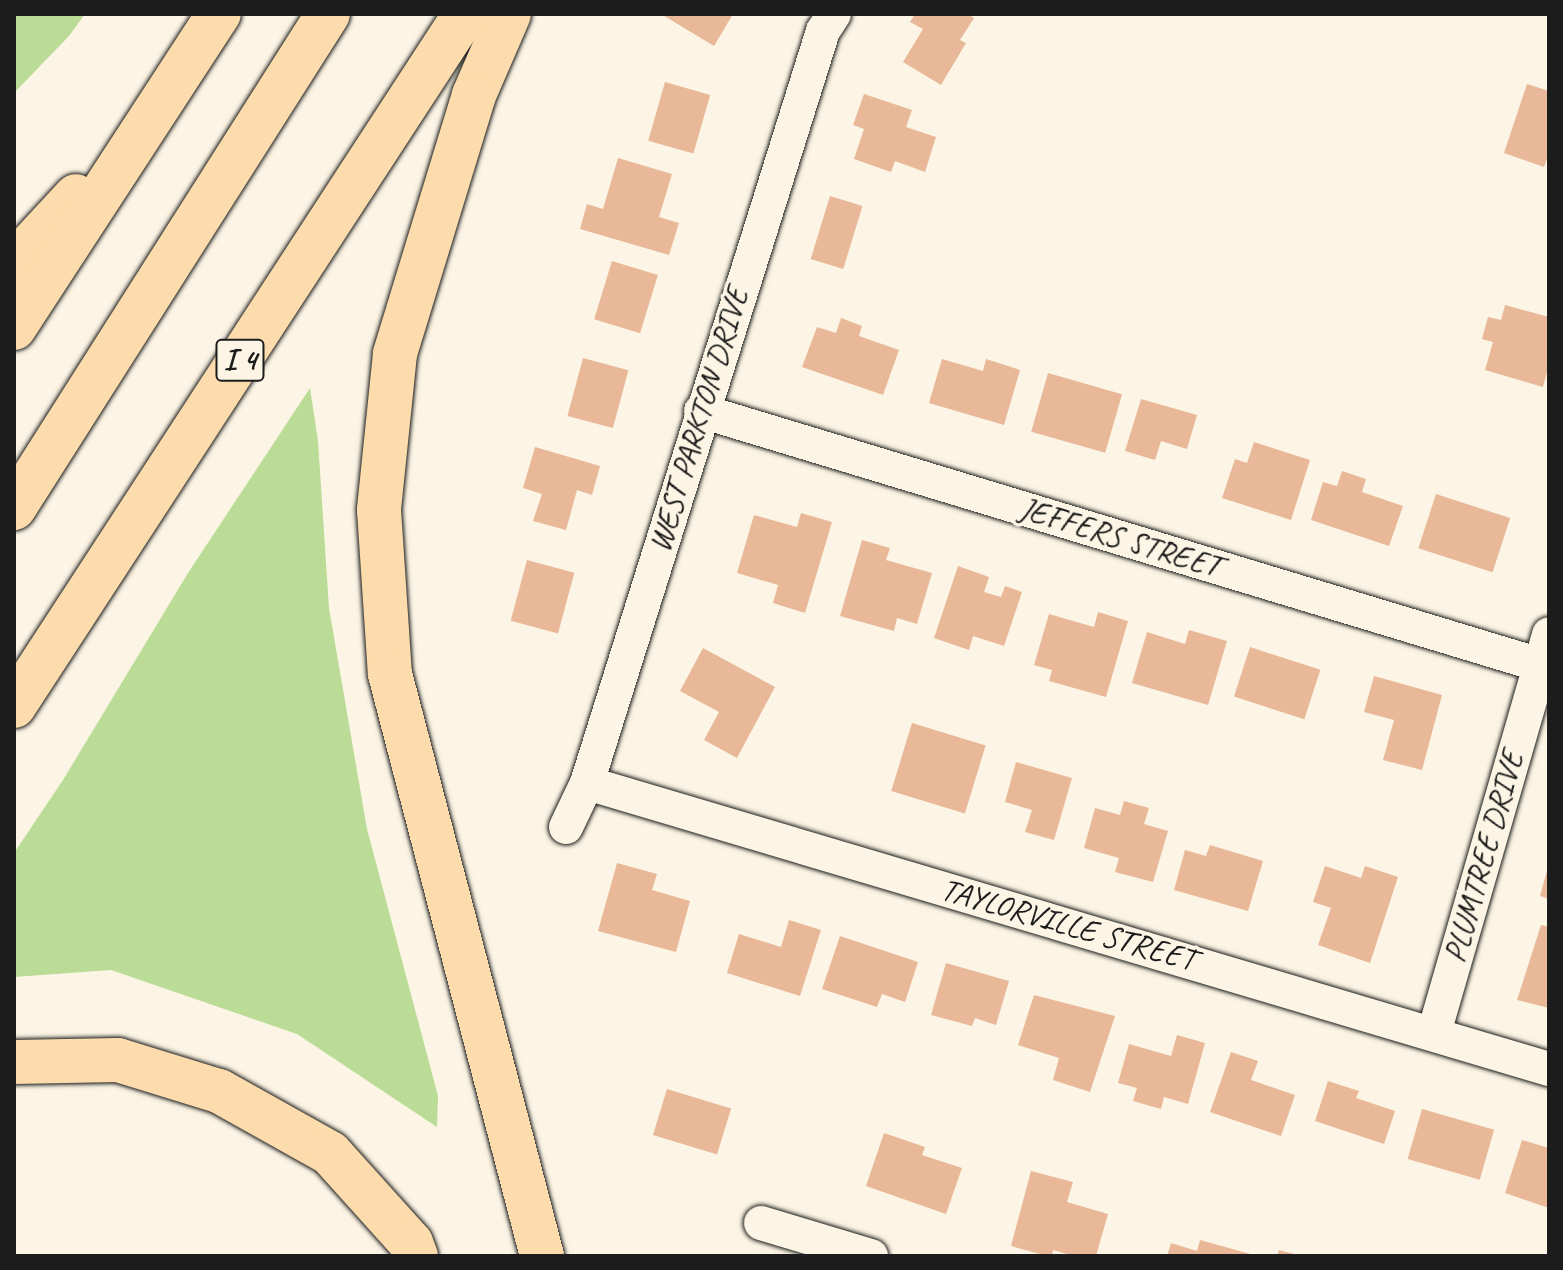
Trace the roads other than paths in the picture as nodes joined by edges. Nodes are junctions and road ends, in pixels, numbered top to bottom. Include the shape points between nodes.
1 (219, 14) edge
2 (328, 14) edge
3 (465, 14) edge
4 (509, 14) edge
5 (834, 14) edge
6 (162, 103) junction
7 (14, 263) edge
8 (14, 328) edge
9 (701, 411) junction
10 (14, 508) edge
11 (1544, 650) edge
12 (14, 706) edge
13 (587, 783) junction
14 (566, 827) dead end
15 (1434, 1033) junction
16 (14, 1062) edge
17 (1549, 1069) edge
18 (761, 1223) dead end
19 (416, 1256) edge
20 (542, 1256) edge
21 (871, 1256) edge

1 - 6 highway
2 - 10 highway
3 - 12 highway, I 4
4 - 20 highway via 474,95 395,354 379,510 390,674
5 - 9 street, WEST PARKTON DRIVE via 823,31
6 - 7 highway
6 - 8 highway
9 - 11 street, JEFFERS STREET
9 - 13 street, WEST PARKTON DRIVE
11 - 15 street, PLUMTREE DRIVE
13 - 14 street, WEST PARKTON DRIVE
13 - 15 street, TAYLORVILLE STREET
15 - 17 street, TAYLORVILLE STREET
16 - 19 highway via 118,1060 219,1091 330,1153 411,1243
18 - 21 street

